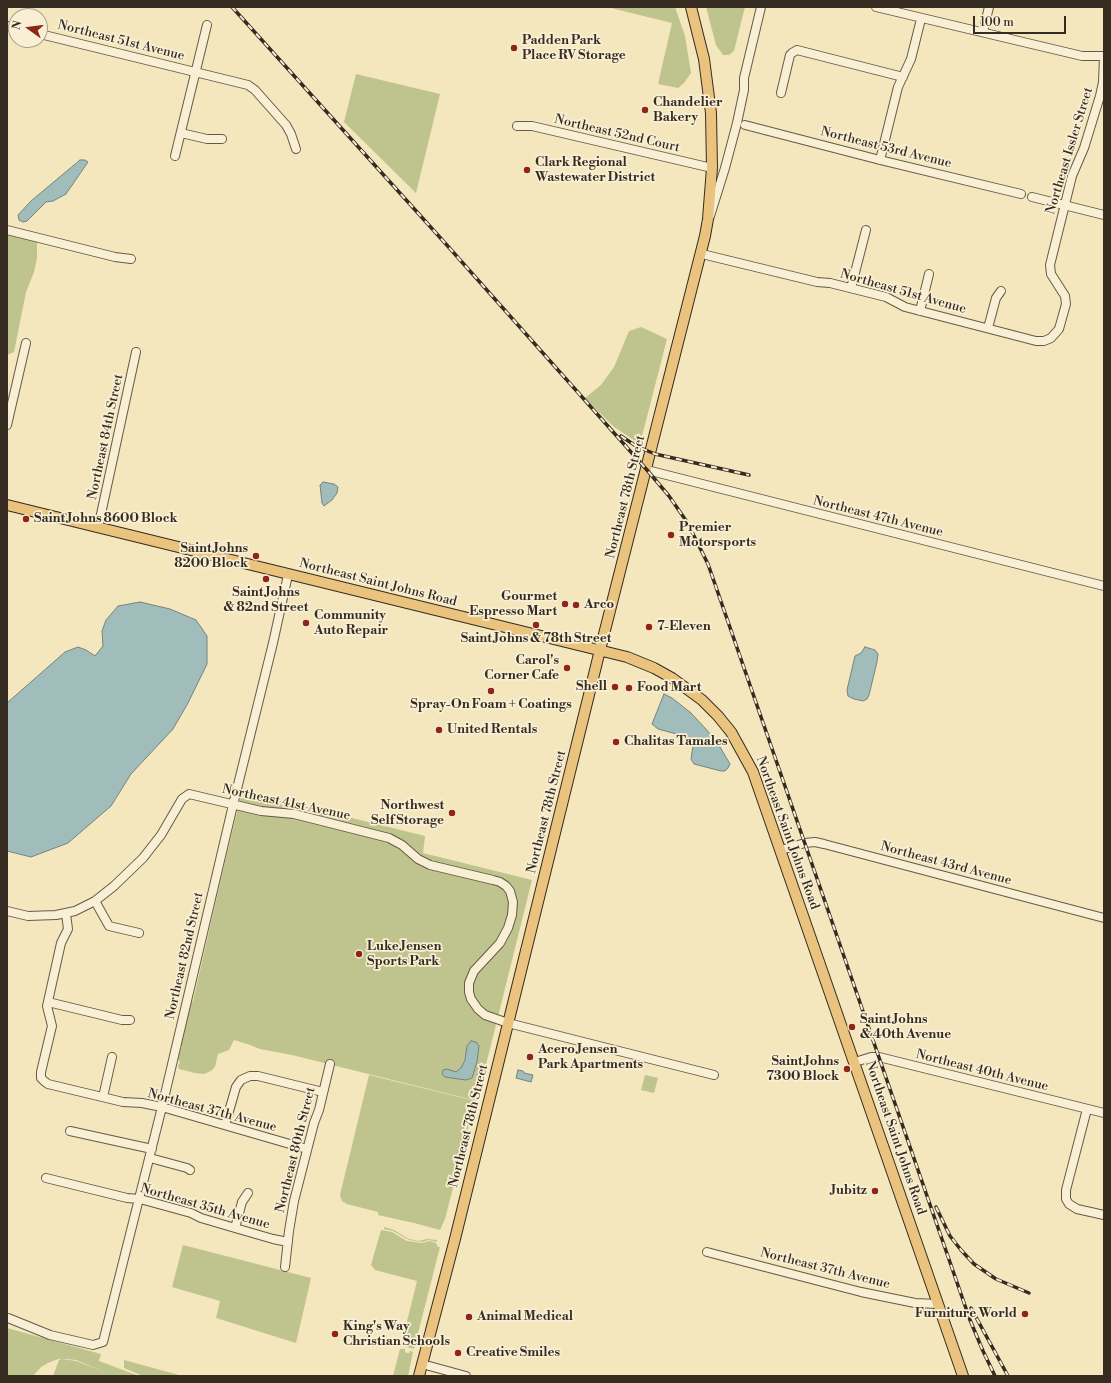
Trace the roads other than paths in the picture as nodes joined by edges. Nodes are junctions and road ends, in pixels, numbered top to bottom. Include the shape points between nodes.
1 (691, 7) edge
2 (761, 7) edge
3 (876, 7) edge
4 (989, 7) edge
5 (921, 18) junction
6 (207, 25) dead end
7 (983, 32) junction
8 (48, 36) edge
9 (1104, 57) edge
10 (196, 72) junction
11 (903, 77) junction
12 (781, 93) dead end
13 (745, 125) dead end
14 (516, 126) dead end
15 (181, 133) junction
16 (222, 139) dead end
17 (296, 149) dead end
18 (175, 156) dead end
19 (880, 160) junction
20 (712, 168) junction
21 (1021, 194) dead end
22 (1032, 197) dead end
23 (1065, 205) junction
24 (1104, 216) edge
25 (708, 220) junction
26 (7, 230) edge
27 (866, 230) dead end
28 (702, 254) junction
29 (131, 259) dead end
30 (929, 274) dead end
31 (851, 288) junction
32 (1001, 291) dead end
33 (920, 311) junction
34 (988, 328) junction
35 (1051, 338) joint
36 (26, 343) dead end
37 (136, 352) dead end
38 (7, 424) edge
39 (647, 470) junction
40 (7, 505) edge
41 (98, 528) junction
42 (288, 575) junction
43 (1104, 586) edge
44 (600, 650) junction
45 (233, 805) junction
46 (781, 850) junction
47 (95, 901) junction
48 (7, 912) edge
49 (66, 914) junction
50 (1104, 918) edge
51 (139, 933) dead end
52 (48, 1002) junction
53 (130, 1020) dead end
54 (508, 1023) junction
55 (112, 1057) dead end
56 (855, 1062) junction
57 (330, 1064) dead end
58 (714, 1075) dead end
59 (323, 1092) junction
60 (103, 1097) junction
61 (162, 1107) junction
62 (1087, 1109) junction
63 (1104, 1113) edge
64 (225, 1125) junction
65 (70, 1131) dead end
66 (152, 1149) junction
67 (307, 1149) junction
68 (150, 1158) junction
69 (190, 1170) dead end
70 (46, 1178) dead end
71 (248, 1193) dead end
72 (140, 1199) junction
73 (1104, 1215) edge
74 (235, 1228) junction
75 (288, 1242) junction
76 (707, 1252) dead end
77 (285, 1267) dead end
78 (938, 1304) junction
79 (8, 1318) dead end
80 (422, 1364) junction
81 (419, 1376) edge
82 (466, 1376) edge
83 (963, 1376) edge

1 - 20 main road, Northeast 78th Street via 708,81
2 - 25 street via 744,78 737,123
3 - 5 street
4 - 7 street
5 - 7 street
5 - 11 street via 911,59
6 - 10 street
7 - 9 street via 1082,56
8 - 10 street, Northeast 51st Avenue
9 - 23 street, Northeast Issler Street via 1100,96 1084,148 1072,176
10 - 15 street
10 - 17 street, Northeast 51st Avenue via 252,87 286,125
11 - 12 street via 797,50 790,55
11 - 19 street via 898,86
13 - 19 street, Northeast 53rd Avenue
14 - 20 street, Northeast 52nd Court via 532,126
15 - 16 street via 207,139
15 - 18 street
19 - 21 street, Northeast 53rd Avenue
20 - 25 main road, Northeast 78th Street
22 - 23 street
23 - 24 street
23 - 35 street, Northeast Issler Street via 1050,265 1051,274 1066,296 1066,304 1060,329
25 - 28 main road, Northeast 78th Street
26 - 29 street
27 - 31 street
28 - 31 street, Northeast 51st Avenue
28 - 39 main road, Northeast 78th Street
30 - 33 street
31 - 33 street, Northeast 51st Avenue via 886,297 905,307
32 - 34 street via 996,298
33 - 34 street, Northeast 51st Avenue
34 - 35 street, Northeast 51st Avenue via 1036,341
36 - 38 street
37 - 41 street, Northeast 84th Street
39 - 43 street, Northeast 47th Avenue
39 - 44 main road, Northeast 78th Street
40 - 41 main road, Northeast Saint Johns Road
41 - 42 main road, Northeast Saint Johns Road
42 - 44 main road, Northeast Saint Johns Road
42 - 45 street, Northeast 82nd Street
44 - 46 main road, Northeast Saint Johns Road via 633,659 672,678 697,696 718,716 753,772
44 - 54 main road, Northeast 78th Street
45 - 47 street, Northeast 41st Avenue via 191,794 186,795 151,849
45 - 54 street, Northeast 41st Avenue via 294,814 382,836 398,842 418,859 430,865 503,884 513,898 510,923 498,946 474,971 469,987 471,1000 478,1009 488,1016
45 - 61 street, Northeast 82nd Street
46 - 50 street, Northeast 43rd Avenue via 805,843 824,844
46 - 56 main road, Northeast Saint Johns Road
47 - 49 street
47 - 51 street via 109,926
48 - 49 street via 28,916
49 - 52 street via 68,929 61,943
52 - 53 street
52 - 60 street, Northeast 37th Avenue via 47,1011 52,1026 41,1072 42,1080
54 - 58 street
54 - 80 main road, Northeast 78th Street
55 - 60 street
56 - 62 street, Northeast 40th Avenue via 872,1057 884,1058
56 - 78 main road, Northeast Saint Johns Road
57 - 59 street, Northeast 80th Street
59 - 64 street via 258,1076 246,1077 236,1087
59 - 67 street, Northeast 80th Street
60 - 61 street, Northeast 37th Avenue via 126,1103
61 - 64 street, Northeast 37th Avenue
61 - 66 street, Northeast 82nd Street
62 - 63 street, Northeast 40th Avenue
62 - 73 street via 1066,1190 1066,1199 1077,1209
64 - 67 street, Northeast 37th Avenue
65 - 66 street
66 - 68 street, Northeast 82nd Street
67 - 75 street, Northeast 80th Street
68 - 69 street
68 - 72 street, Northeast 82nd Street
70 - 72 street, Northeast 35th Avenue
71 - 74 street via 242,1202
72 - 74 street, Northeast 35th Avenue
72 - 79 street, Northeast 82nd Street via 103,1342 93,1345 50,1335
74 - 75 street, Northeast 35th Avenue
75 - 77 street, Northeast 80th Street
76 - 78 street, Northeast 37th Avenue via 861,1292 915,1303
78 - 83 main road, Northeast Saint Johns Road
80 - 81 main road, Northeast 78th Street
80 - 82 street

